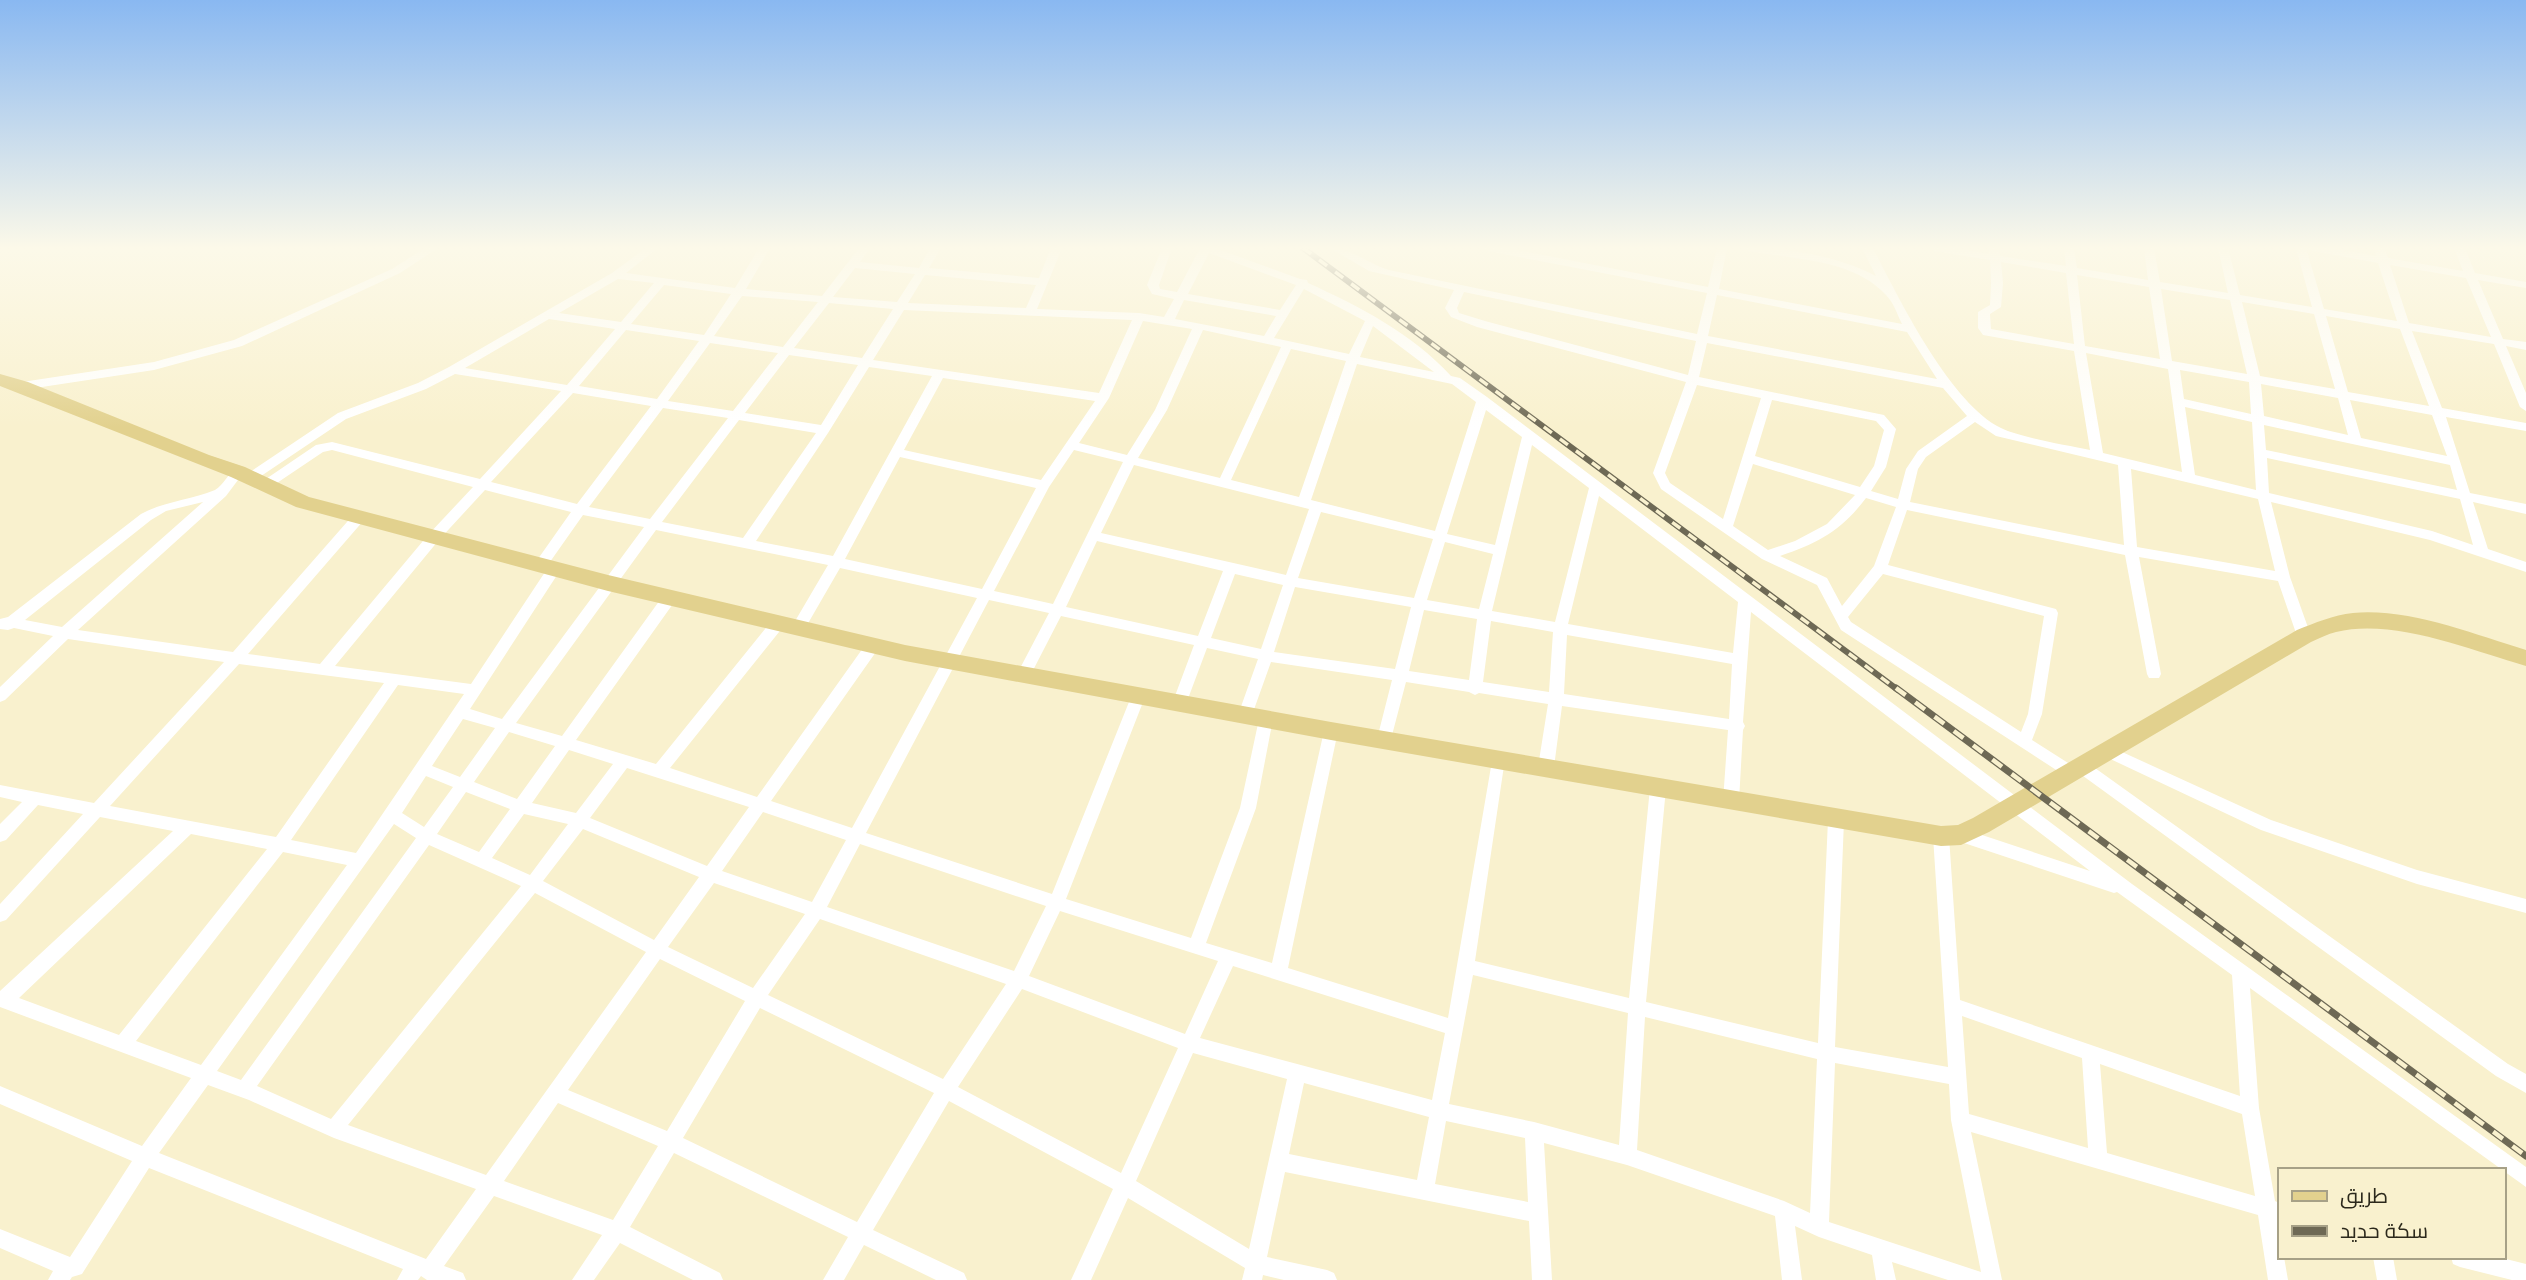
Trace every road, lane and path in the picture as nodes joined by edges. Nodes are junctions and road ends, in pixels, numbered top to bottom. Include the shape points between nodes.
1 (315, 308) edge
2 (560, 308) edge
3 (639, 308) edge
4 (729, 308) edge
5 (820, 308) edge
6 (900, 308) edge
7 (938, 308) edge
8 (1032, 308) edge
9 (1175, 308) edge
10 (1248, 308) edge
11 (1288, 308) edge
12 (1350, 308) edge
13 (1451, 308) edge
14 (1555, 308) edge
15 (1709, 308) edge
16 (1797, 308) edge
17 (1899, 308) edge
18 (1993, 308) edge
19 (2075, 308) edge
20 (2160, 308) edge
21 (2238, 308) edge
22 (2297, 308) edge
23 (2318, 308) edge
24 (2398, 308) edge
25 (2485, 308) edge
26 (1030, 312) junction
27 (2319, 312) junction
28 (1284, 314) junction
29 (548, 315) junction
30 (1139, 317) junction
31 (1371, 319) junction
32 (1168, 321) junction
33 (1199, 326) junction
34 (2404, 326) junction
35 (622, 328) junction
36 (1911, 329) junction
37 (1703, 339) junction
38 (705, 340) junction
39 (1267, 341) junction
40 (2498, 341) junction
41 (1287, 345) junction
42 (2526, 345) edge
43 (2080, 350) junction
44 (786, 352) junction
45 (1353, 359) junction
46 (866, 363) junction
47 (2171, 366) junction
48 (453, 370) junction
49 (940, 372) junction
50 (1446, 377) junction
51 (1693, 380) junction
52 (7, 382) edge
53 (2255, 382) junction
54 (1949, 385) junction
55 (570, 389) junction
56 (1768, 395) junction
57 (2344, 396) junction
58 (1103, 398) junction
59 (1483, 400) junction
60 (2179, 402) junction
61 (659, 403) junction
62 (2526, 407) edge
63 (2437, 412) junction
64 (734, 416) junction
65 (1974, 417) junction
66 (2259, 419) junction
67 (2526, 428) edge
68 (824, 430) junction
69 (1528, 436) junction
70 (2356, 441) junction
71 (1070, 445) junction
72 (895, 452) junction
73 (2261, 453) junction
74 (2097, 454) junction
75 (1749, 458) junction
76 (1129, 461) junction
77 (2124, 461) junction
78 (2454, 462) junction
79 (2189, 478) junction
80 (250, 479) junction
81 (1224, 483) junction
82 (482, 485) junction
83 (1044, 485) junction
84 (1595, 488) junction
85 (221, 493) junction
86 (1862, 493) junction
87 (2263, 494) junction
88 (2463, 496) junction
89 (1310, 503) junction
90 (1903, 505) junction
91 (578, 509) junction
92 (2526, 509) edge
93 (359, 517) junction
94 (654, 525) junction
95 (1726, 529) junction
96 (1094, 536) junction
97 (1440, 536) junction
98 (433, 538) junction
99 (747, 543) junction
100 (1499, 551) junction
101 (2131, 551) junction
102 (2482, 553) junction
103 (1767, 556) junction
104 (837, 562) junction
105 (2522, 566) edge
106 (1231, 567) junction
107 (547, 568) junction
108 (1880, 568) junction
109 (2283, 577) junction
110 (1288, 581) junction
111 (2526, 581) edge
112 (608, 583) junction
113 (983, 594) junction
114 (670, 597) junction
115 (1745, 601) junction
116 (1419, 603) junction
117 (1057, 611) junction
118 (1485, 613) junction
119 (1841, 616) junction
120 (4, 626) edge
121 (788, 626) junction
122 (1560, 629) junction
123 (65, 633) junction
124 (2304, 636) junction
125 (1204, 643) junction
126 (873, 645) junction
127 (1267, 656) junction
128 (236, 658) junction
129 (2526, 658) edge
130 (1738, 659) junction
131 (948, 662) junction
132 (323, 670) junction
133 (2154, 674) dead end
134 (1023, 676) junction
135 (1402, 678) junction
136 (395, 679) junction
137 (1475, 689) junction
138 (475, 690) junction
139 (0, 696) edge
140 (1138, 697) junction
141 (1556, 701) junction
142 (1179, 704) junction
143 (460, 712) junction
144 (1256, 717) junction
145 (1738, 726) junction
146 (507, 727) junction
147 (1331, 732) junction
148 (1384, 739) junction
149 (2024, 742) junction
150 (567, 745) junction
151 (2109, 752) junction
152 (1498, 759) junction
153 (624, 761) junction
154 (421, 768) junction
155 (1546, 768) junction
156 (2077, 770) junction
157 (659, 771) junction
158 (465, 786) junction
159 (1658, 788) junction
160 (0, 792) edge
161 (35, 798) junction
162 (1731, 801) junction
163 (761, 805) junction
164 (2017, 806) junction
165 (521, 807) junction
166 (98, 809) junction
167 (392, 815) junction
168 (1836, 820) junction
169 (581, 821) junction
170 (188, 826) junction
171 (0, 835) edge
172 (858, 835) junction
173 (1951, 835) junction
174 (428, 837) junction
175 (280, 844) junction
176 (483, 859) junction
177 (359, 860) junction
178 (712, 875) junction
179 (533, 883) junction
180 (2126, 890) junction
181 (1057, 901) junction
182 (2526, 906) edge
183 (816, 911) junction
184 (0, 915) edge
185 (1196, 948) junction
186 (658, 950) junction
187 (1228, 958) junction
188 (1466, 966) junction
189 (2239, 971) junction
190 (1278, 974) junction
191 (1018, 980) junction
192 (757, 997) junction
193 (2, 999) edge
194 (1952, 1005) junction
195 (1637, 1006) junction
196 (1455, 1028) junction
197 (1191, 1044) junction
198 (122, 1045) junction
199 (2090, 1051) junction
200 (1825, 1053) junction
201 (1297, 1073) junction
202 (205, 1075) junction
203 (1956, 1077) junction
204 (2526, 1084) edge
205 (244, 1090) junction
206 (946, 1090) junction
207 (555, 1093) junction
208 (0, 1095) edge
209 (2250, 1108) junction
210 (1439, 1111) junction
211 (1959, 1120) junction
212 (334, 1129) junction
213 (1534, 1131) junction
214 (671, 1142) junction
215 (1627, 1156) junction
216 (145, 1157) junction
217 (1277, 1161) junction
218 (2098, 1161) junction
219 (2526, 1178) edge
220 (489, 1183) junction
221 (1123, 1184) junction
222 (1424, 1191) junction
223 (1784, 1210) junction
224 (2273, 1211) edge
225 (1539, 1214) junction
226 (1819, 1228) junction
227 (617, 1231) junction
228 (862, 1233) junction
229 (0, 1238) edge
230 (1880, 1249) junction
231 (2383, 1259) edge
232 (2468, 1259) edge
233 (417, 1272) edge
234 (1254, 1272) edge
235 (62, 1273) edge
236 (2526, 1274) edge
237 (456, 1280) edge
238 (582, 1280) edge
239 (713, 1280) edge
240 (833, 1280) edge
241 (957, 1280) edge
242 (1081, 1280) edge
243 (1327, 1280) edge
244 (1542, 1280) edge
245 (1792, 1280) edge
246 (1886, 1280) edge
247 (1977, 1280) edge
248 (1992, 1280) edge
249 (2278, 1280) edge
250 (2388, 1280) edge

1 - 52 street via 238,343 154,366
2 - 29 street
3 - 35 street
4 - 38 street
5 - 44 street
6 - 46 street
7 - 26 street
8 - 26 street
9 - 32 street
10 - 28 street
11 - 28 street
12 - 31 street
13 - 51 street via 1455,314 1507,332
14 - 37 street
15 - 37 street
16 - 36 street
17 - 36 street
18 - 43 street via 1984,312 1987,332
19 - 43 street
20 - 47 street
21 - 53 street
22 - 27 street
23 - 27 street
24 - 34 street
25 - 40 street
26 - 30 street
27 - 34 street
27 - 57 street
28 - 39 street
29 - 35 street
29 - 48 street
30 - 32 street
30 - 58 street
31 - 45 street
31 - 50 street
32 - 33 street
33 - 39 street
33 - 76 street via 1161,410
34 - 40 street
34 - 63 street
35 - 38 street
35 - 55 street
36 - 54 street
37 - 51 street
37 - 54 street
38 - 44 street
38 - 61 street
39 - 41 street
40 - 42 street
40 - 62 street
41 - 45 street
41 - 81 street
43 - 47 street
43 - 74 street
44 - 46 street
44 - 64 street
45 - 50 street
45 - 89 street
46 - 49 street
46 - 68 street
47 - 53 street
47 - 60 street
48 - 55 street
48 - 80 street via 342,416
49 - 58 street
49 - 72 street
50 - 59 street
51 - 56 street
51 - 95 street via 1659,473 1665,486
52 - 80 main road
53 - 57 street
53 - 66 street
54 - 65 street
55 - 61 street
55 - 82 street
56 - 75 street
56 - 86 street via 1886,423 1890,429 1880,467
57 - 63 street
57 - 70 street
58 - 71 street
59 - 69 street
59 - 97 street
60 - 66 street
60 - 79 street
61 - 64 street
61 - 91 street
63 - 67 street
63 - 78 street
64 - 68 street
64 - 94 street
65 - 74 street via 2000,433
65 - 90 street via 1922,454 1912,469
66 - 70 street
66 - 73 street
68 - 99 street
69 - 84 street
69 - 100 street
70 - 78 street
71 - 76 street
71 - 83 street
72 - 83 street
72 - 104 street
73 - 87 street
73 - 88 street
74 - 77 street
75 - 86 street
75 - 95 street
76 - 81 street
76 - 96 street
77 - 79 street
77 - 101 street
78 - 88 street
79 - 87 street
80 - 82 street via 325,446
80 - 85 street
80 - 93 main road via 303,502
81 - 89 street
82 - 91 street
82 - 98 street
83 - 113 street
84 - 115 street
84 - 122 street
85 - 120 street via 162,508 146,517
85 - 123 street
86 - 90 street
86 - 103 street via 1832,527
87 - 102 street
87 - 109 street
88 - 92 street
88 - 102 street
89 - 97 street
89 - 110 street
90 - 101 street
90 - 108 street
91 - 94 street
91 - 107 street
93 - 98 main road
93 - 128 street
94 - 99 street
94 - 112 street
95 - 103 street
96 - 106 street
96 - 117 street
97 - 100 street
97 - 116 street
98 - 107 main road
98 - 132 street
99 - 104 street
100 - 118 street
101 - 109 street
101 - 133 street
102 - 105 street
103 - 119 street via 1822,582
104 - 113 street
104 - 121 street
105 - 111 street
106 - 110 street
106 - 125 street
107 - 112 main road
107 - 138 street
108 - 119 street
108 - 149 street via 2051,613 2035,714
109 - 124 street
110 - 116 street
110 - 127 street
112 - 114 main road
112 - 146 street
113 - 117 street
113 - 131 street
114 - 121 main road
114 - 150 street
115 - 130 street
115 - 164 street
116 - 118 street
116 - 135 street
117 - 125 street
117 - 134 street
118 - 122 street
118 - 137 street
119 - 149 street via 1846,626
120 - 123 street
121 - 126 main road
121 - 157 street
122 - 130 street
122 - 141 street
123 - 128 street
123 - 139 street
124 - 129 main road via 2335,624 2376,622 2416,628
124 - 151 main road
125 - 127 street
125 - 142 street
126 - 131 main road
126 - 163 street
127 - 135 street
127 - 144 street
128 - 132 street
128 - 166 street
130 - 145 street
131 - 134 main road
131 - 172 street
132 - 136 street
134 - 140 main road
135 - 137 street
135 - 148 street
136 - 138 street
136 - 175 street
137 - 141 street
138 - 143 street
140 - 142 main road
140 - 181 street
141 - 145 street
141 - 155 street
142 - 144 main road
143 - 146 street
143 - 154 street
144 - 147 main road
144 - 185 street via 1248,808
145 - 162 street
146 - 150 street
146 - 158 street
147 - 148 main road
147 - 190 street
148 - 152 main road
149 - 156 street
150 - 153 street
150 - 165 street
151 - 156 main road
151 - 182 street via 2266,825 2417,877
152 - 155 main road
152 - 188 street
153 - 157 street
153 - 169 street
154 - 158 street
154 - 167 street
155 - 159 main road
156 - 164 main road
156 - 204 street
157 - 163 street
158 - 165 street
158 - 174 street
159 - 162 main road
159 - 195 street
160 - 161 street
161 - 166 street
161 - 171 street
162 - 168 main road
163 - 172 street
163 - 178 street
164 - 173 main road
164 - 180 street
165 - 169 street
165 - 176 street
166 - 170 street
166 - 184 street
167 - 174 street
167 - 177 street
168 - 173 main road
168 - 200 street
169 - 178 street
169 - 179 street
170 - 175 street
170 - 193 street
172 - 181 street
172 - 183 street
173 - 180 street
173 - 194 street
174 - 176 street
174 - 205 street
175 - 177 street
175 - 198 street
176 - 179 street
177 - 202 street
178 - 183 street
178 - 186 street
179 - 186 street
179 - 212 street
180 - 189 street
181 - 185 street
181 - 191 street
183 - 191 street
183 - 192 street
185 - 187 street
186 - 192 street
186 - 207 street
187 - 190 street
187 - 197 street
188 - 195 street
188 - 196 street
189 - 209 street
189 - 219 street
190 - 196 street
191 - 197 street
191 - 206 street
192 - 206 street
192 - 214 street
193 - 198 street
194 - 199 street
194 - 203 street
195 - 200 street
195 - 215 street
196 - 210 street
197 - 201 street
197 - 221 street
198 - 202 street
199 - 209 street
199 - 218 street
200 - 203 street
200 - 226 street
201 - 210 street
201 - 217 street
202 - 205 street
202 - 216 street
203 - 211 street
205 - 212 street
206 - 221 street
206 - 228 street
207 - 214 street
207 - 220 street
208 - 216 street
209 - 224 street
210 - 213 street
210 - 222 street
211 - 218 street
211 - 248 street
212 - 220 street
213 - 215 street
213 - 225 street
214 - 227 street
214 - 228 street
215 - 223 street
216 - 233 street
216 - 235 street via 75,1267
217 - 222 street
217 - 234 street
218 - 224 street
220 - 227 street
220 - 233 street
221 - 234 street
221 - 242 street
222 - 225 street
223 - 226 street
223 - 245 street
224 - 249 street
225 - 244 street
226 - 230 street
227 - 238 street
227 - 239 street
228 - 240 street
228 - 241 street
229 - 235 street
230 - 246 street
230 - 247 street
231 - 250 street
232 - 236 street
233 - 237 street
234 - 243 street

